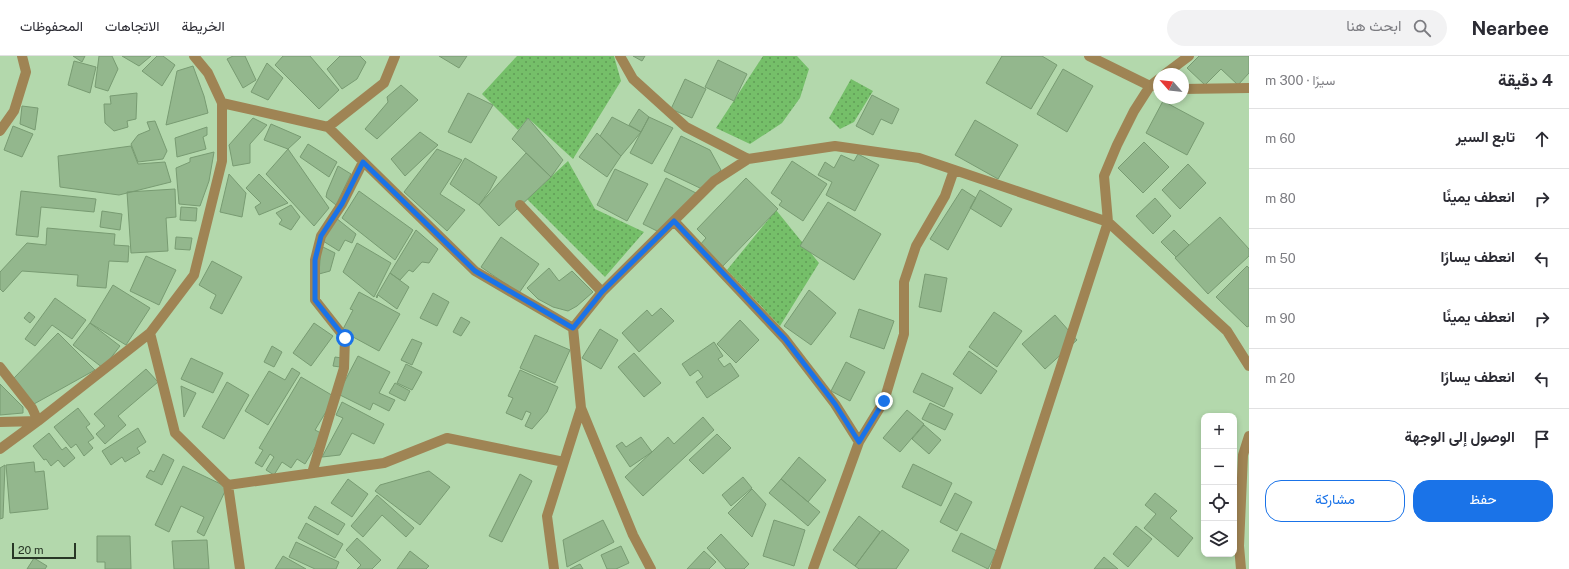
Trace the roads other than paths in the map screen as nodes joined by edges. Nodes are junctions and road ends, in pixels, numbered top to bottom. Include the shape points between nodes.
1 (22, 56) edge
2 (194, 56) edge
3 (395, 56) edge
4 (620, 56) edge
5 (1089, 56) edge
6 (1189, 56) edge
7 (1173, 68) edge
8 (1153, 86) edge
9 (1153, 88) edge
10 (1249, 88) edge
11 (1189, 89) edge
12 (222, 103) junction
13 (328, 127) junction
14 (0, 131) edge
15 (748, 159) junction
16 (363, 162) junction
17 (954, 170) junction
18 (520, 206) dead end
19 (674, 221) junction
20 (1108, 222) junction
21 (602, 292) junction
22 (573, 328) junction
23 (150, 333) junction
24 (1249, 366) edge
25 (0, 368) edge
26 (581, 408) junction
27 (38, 421) junction
28 (0, 422) edge
29 (1249, 436) edge
30 (859, 442) junction
31 (0, 449) edge
32 (564, 462) junction
33 (312, 473) junction
34 (228, 485) junction
35 (240, 569) edge
36 (554, 569) edge
37 (651, 569) edge
38 (813, 569) edge
39 (996, 569) edge
40 (1241, 569) edge

1 - 14 street via 26,72 14,111
2 - 12 street via 208,73
3 - 13 street via 384,83
4 - 15 street via 633,79 686,127
5 - 8 street
6 - 7 street
9 - 20 street via 1117,145 1104,176
10 - 11 street
12 - 13 street
12 - 23 street via 222,161 194,275
13 - 16 street
15 - 17 street via 835,146 919,158
15 - 19 street via 714,181
16 - 22 street via 475,271
16 - 33 street via 342,204 321,236 315,260 315,300 345,338 344,368
17 - 20 street
17 - 30 street via 944,196 916,246 904,282 904,334 884,401
18 - 21 street
19 - 21 street
19 - 30 street via 785,339 835,404
20 - 24 street via 1227,331
20 - 39 street
21 - 22 street
22 - 26 street
23 - 27 street
23 - 34 street via 175,433
25 - 27 street via 32,408
26 - 32 street
26 - 37 street via 633,535
27 - 28 street
27 - 31 street
29 - 40 street via 1243,455 1239,546
30 - 38 street
32 - 33 street via 447,438 384,463
32 - 36 street via 547,516
33 - 34 street
34 - 35 street

